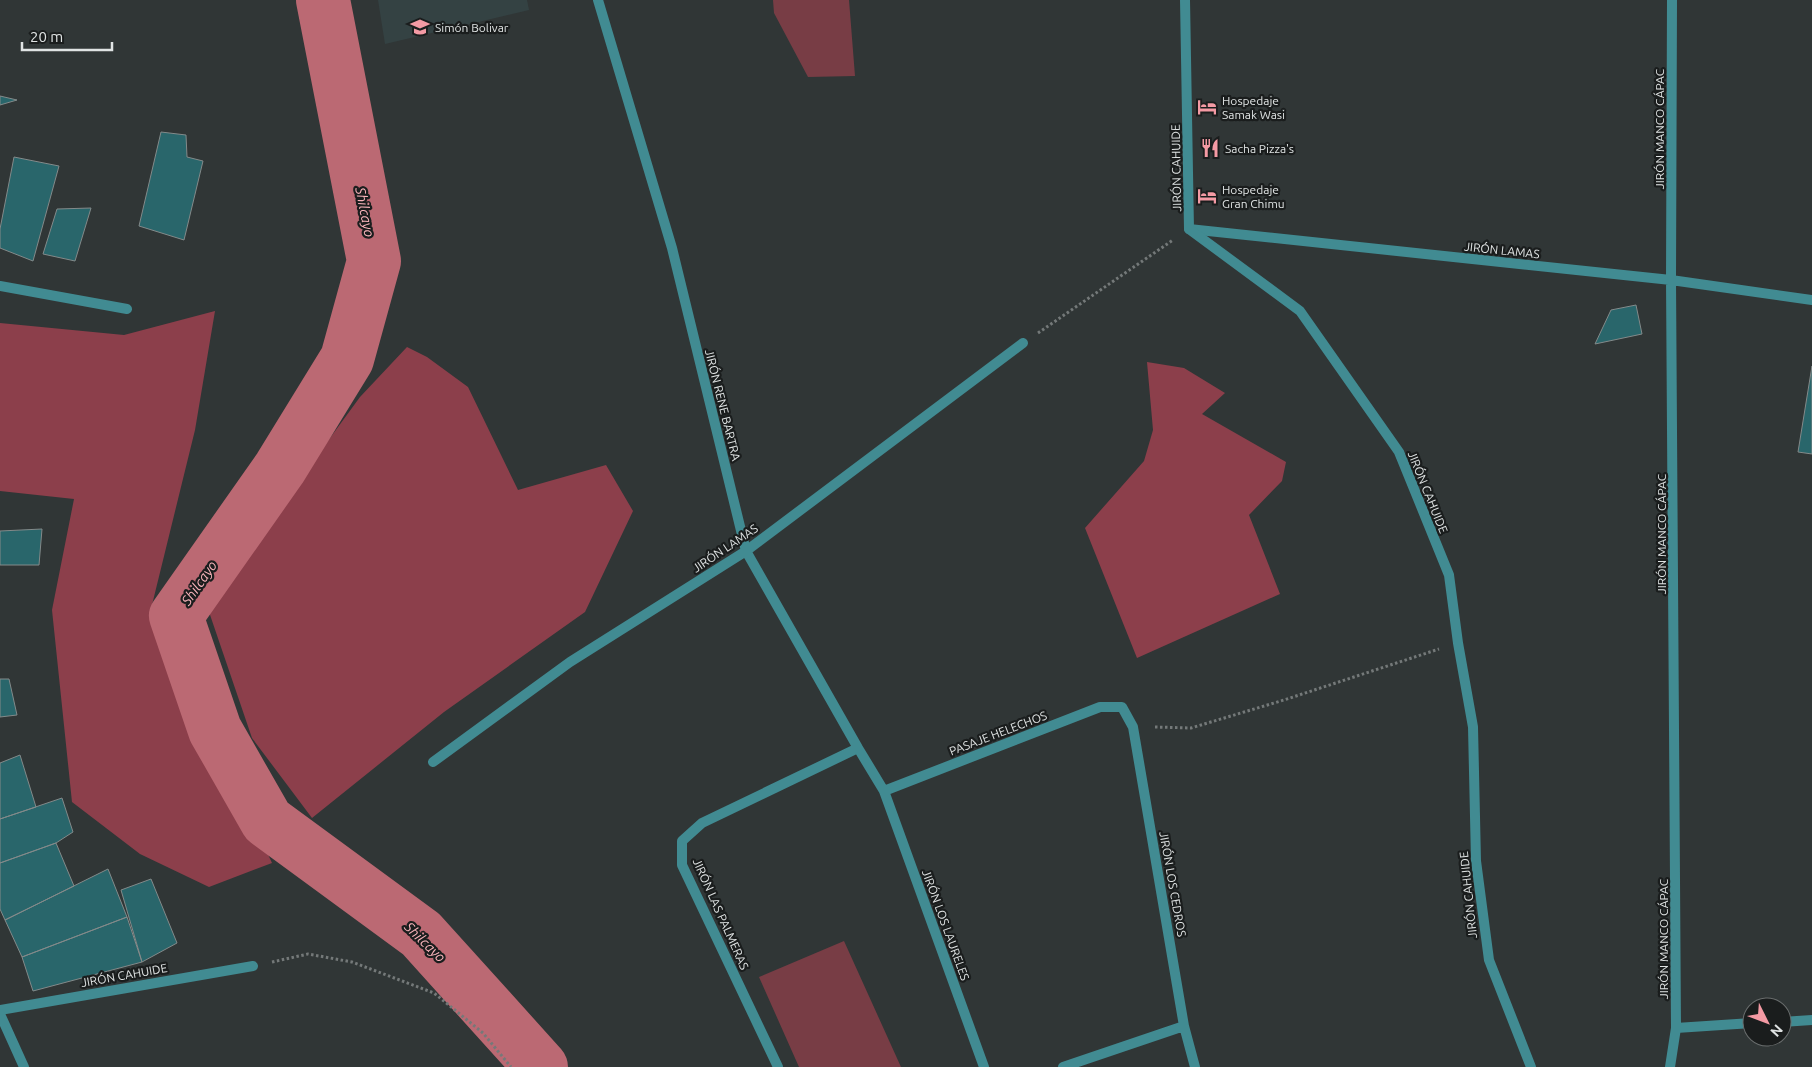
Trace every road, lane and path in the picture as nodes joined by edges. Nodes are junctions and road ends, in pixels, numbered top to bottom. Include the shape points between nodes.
1 (598, 0) edge
2 (1186, 0) edge
3 (1672, 0) edge
4 (1189, 229) junction
5 (1671, 280) junction
6 (0, 286) edge
7 (1812, 300) edge
8 (127, 309) dead end
9 (1023, 343) joint
10 (746, 551) junction
11 (1458, 643) junction
12 (1122, 707) joint
13 (1133, 727) junction
14 (858, 748) junction
15 (433, 762) dead end
16 (884, 791) junction
17 (253, 966) joint
18 (0, 1010) edge
19 (0, 1014) edge
20 (1812, 1020) edge
21 (1792, 1021) edge
22 (1742, 1024) edge
23 (1184, 1026) junction
24 (1676, 1028) junction
25 (24, 1067) edge
26 (511, 1067) edge
27 (778, 1067) edge
28 (984, 1067) edge
29 (1063, 1067) edge
30 (1195, 1067) edge
31 (1531, 1067) edge
32 (1670, 1067) edge

1 - 10 street, JIRÓN RENE BARTRA via 672,248
2 - 4 street, JIRÓN CAHUIDE
3 - 5 street, JIRÓN MANCO CÁPAC
4 - 5 street, JIRÓN LAMAS
4 - 9 path
4 - 11 street, JIRÓN CAHUIDE via 1300,311 1399,452 1448,575
5 - 7 street, JIRÓN LAMAS
5 - 24 street, JIRÓN MANCO CÁPAC
6 - 8 street
9 - 10 street, JIRÓN LAMAS
10 - 14 street, JIRÓN RENE BARTRA
10 - 15 street, JIRÓN LAMAS via 570,662
11 - 13 path via 1191,728
11 - 31 street, JIRÓN CAHUIDE via 1473,727 1476,861 1488,960
12 - 13 street, JIRÓN LOS CEDROS
12 - 16 street, PASAJE HELECHOS via 1100,707
13 - 23 street, JIRÓN LOS CEDROS
14 - 16 street, JIRÓN RENE BARTRA
14 - 27 street, JIRÓN LAS PALMERAS via 702,823 682,841 682,865
16 - 28 street, JIRÓN LOS LAURELES
17 - 18 street, JIRÓN CAHUIDE
17 - 26 path via 308,954 352,962 434,993 483,1032
19 - 25 street
20 - 21 street
22 - 24 street
23 - 29 street
23 - 30 street, JIRÓN LOS CEDROS
24 - 32 street, JIRÓN MANCO CÁPAC

